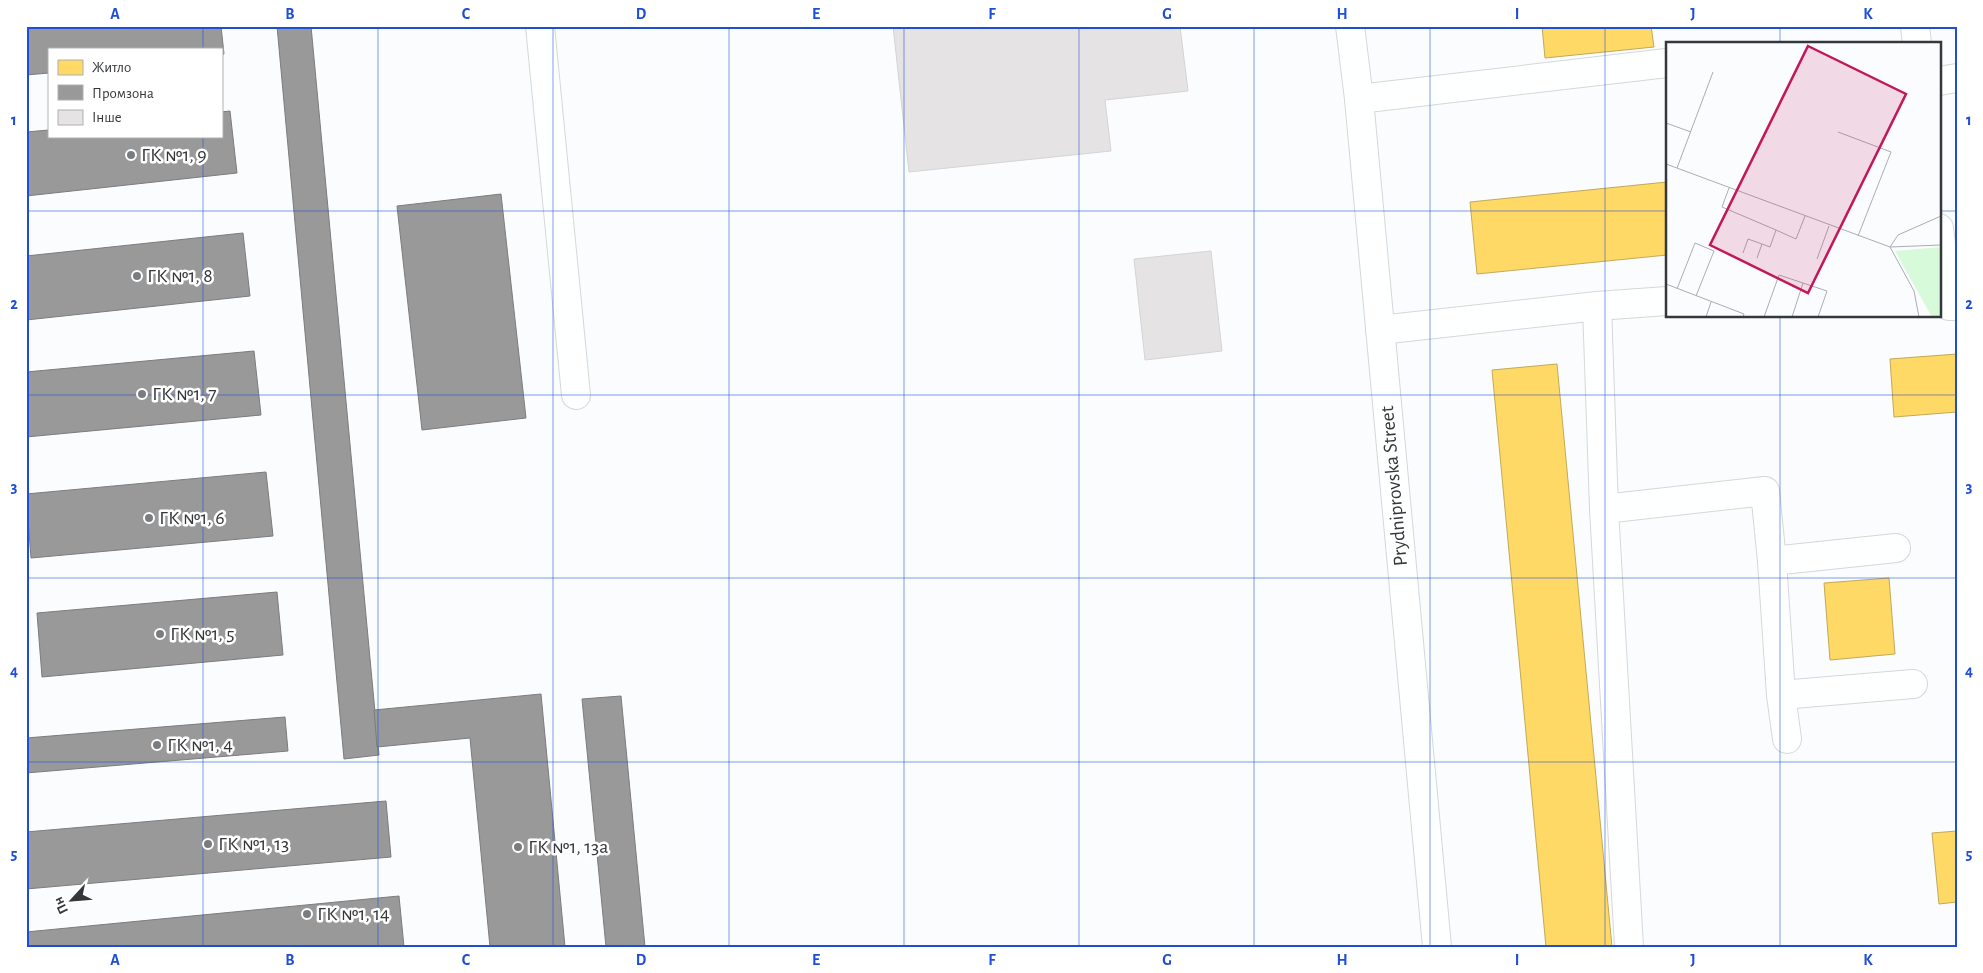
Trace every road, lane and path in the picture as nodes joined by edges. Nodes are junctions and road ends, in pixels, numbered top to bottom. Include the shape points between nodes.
1 (540, 26) edge
2 (1350, 26) edge
3 (1914, 26) edge
4 (1917, 42) edge
5 (1666, 63) edge
6 (1957, 78) edge
7 (1940, 81) edge
8 (1359, 99) junction
9 (1940, 236) edge
10 (1666, 301) edge
11 (1597, 306) junction
12 (1957, 306) edge
13 (1380, 330) junction
14 (576, 394) dead end
15 (1604, 510) junction
16 (1896, 548) dead end
17 (1772, 561) junction
18 (1913, 684) dead end
19 (1781, 694) junction
20 (1787, 739) dead end
21 (1437, 947) edge
22 (1629, 947) edge

1 - 14 street
2 - 8 street, Prydniprovska Street
3 - 4 street
5 - 8 street
6 - 7 street
8 - 13 street, Prydniprovska Street
9 - 12 street via 1949,306
10 - 11 street
11 - 13 street
11 - 15 street
13 - 21 street, Prydniprovska Street
15 - 17 street via 1765,491
15 - 22 street
16 - 17 street
17 - 19 street
18 - 19 street
19 - 20 street

